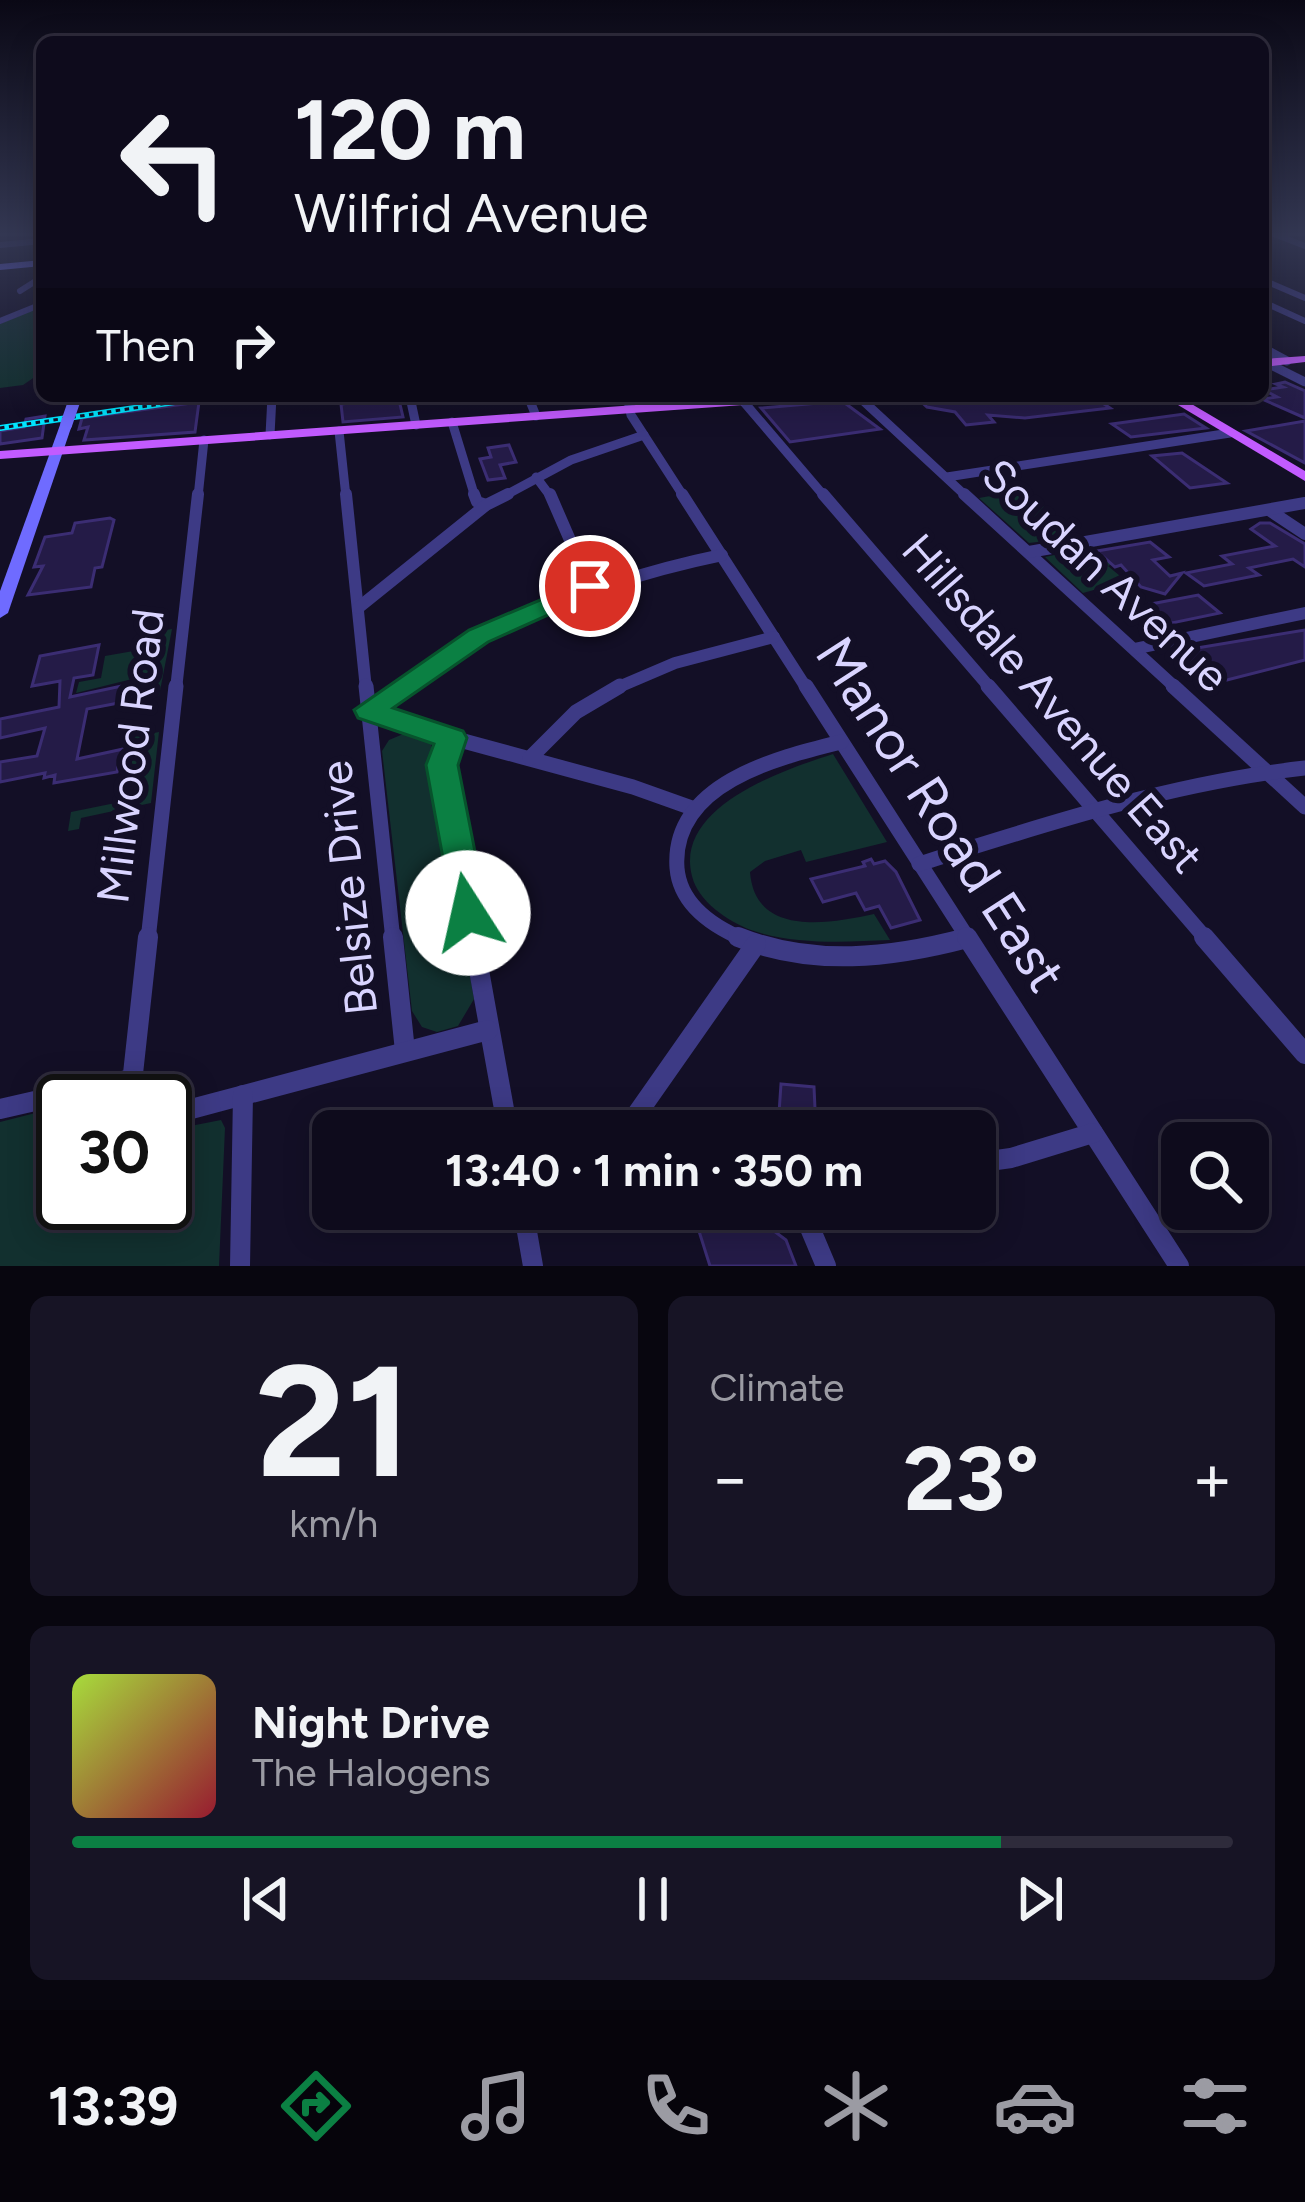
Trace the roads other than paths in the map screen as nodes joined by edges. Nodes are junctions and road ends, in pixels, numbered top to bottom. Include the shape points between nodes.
1 (1269, 305) edge
2 (36, 306) edge
3 (1305, 320) edge
4 (0, 321) edge
5 (1269, 359) edge
6 (1305, 359) edge
7 (1269, 361) edge
8 (1305, 382) edge
9 (74, 402) edge
10 (272, 402) edge
11 (411, 402) edge
12 (530, 402) edge
13 (629, 402) edge
14 (744, 402) edge
15 (865, 402) edge
16 (1179, 402) edge
17 (536, 416) junction
18 (452, 422) junction
19 (416, 425) junction
20 (339, 430) junction
21 (1230, 433) junction
22 (644, 435) junction
23 (270, 436) junction
24 (204, 440) junction
25 (58, 450) junction
26 (0, 454) edge
27 (536, 477) junction
28 (947, 477) junction
29 (1305, 478) edge
30 (1305, 503) edge
31 (487, 505) junction
32 (1268, 510) junction
33 (1305, 534) edge
34 (1029, 552) junction
35 (722, 555) junction
36 (590, 586) junction
37 (358, 608) junction
38 (0, 613) edge
39 (1305, 613) edge
40 (774, 637) junction
41 (1134, 649) junction
42 (369, 710) junction
43 (452, 738) junction
44 (841, 742) junction
45 (530, 758) junction
46 (1305, 769) edge
47 (1270, 775) junction
48 (1305, 807) edge
49 (692, 808) junction
50 (1095, 811) junction
51 (919, 864) junction
52 (967, 938) junction
53 (756, 944) junction
54 (488, 1030) junction
55 (405, 1051) junction
56 (1305, 1054) edge
57 (132, 1074) edge
58 (243, 1096) junction
59 (36, 1103) edge
60 (0, 1108) edge
61 (192, 1109) edge
62 (504, 1110) edge
63 (641, 1110) edge
64 (1093, 1133) junction
65 (996, 1160) edge
66 (526, 1230) edge
67 (811, 1230) edge
68 (240, 1266) edge
69 (533, 1266) edge
70 (826, 1266) edge
71 (1179, 1266) edge

1 - 3 street
2 - 4 street
5 - 6 main road
7 - 8 street
9 - 25 street, bridge
10 - 23 street
11 - 19 street
12 - 17 street
13 - 17 main road
13 - 22 street, Manor Road East
14 - 50 street, Hillsdale Avenue East
15 - 28 street, Soudan Avenue
16 - 21 main road
17 - 18 main road
18 - 19 main road
18 - 31 street via 477,502
19 - 20 main road
20 - 23 main road
20 - 37 street, Belsize Drive
21 - 28 street
21 - 29 main road
22 - 27 street
22 - 35 street, Manor Road East
23 - 24 main road
24 - 25 main road
24 - 57 street, Millwood Road
25 - 26 main road
25 - 38 street
27 - 31 street
27 - 36 street
28 - 34 street, Soudan Avenue
30 - 32 street
31 - 37 street
32 - 33 street
32 - 34 street
34 - 41 street, Soudan Avenue
35 - 36 street
35 - 40 street, Manor Road East
36 - 42 street via 479,636
37 - 42 street, Belsize Drive
39 - 41 street
40 - 44 street, Manor Road East
40 - 45 street via 711,650 612,692 550,733
41 - 47 street, Soudan Avenue
42 - 43 street
42 - 55 street, Belsize Drive
43 - 45 street
43 - 54 street via 442,765
44 - 49 street via 745,773
44 - 51 street, Manor Road East
45 - 49 street
46 - 47 street
47 - 48 street, Soudan Avenue
47 - 50 street
49 - 53 street via 677,844 681,889 711,922
50 - 51 street
50 - 56 street, Hillsdale Avenue East
51 - 52 street, Manor Road East
52 - 53 street via 851,956
52 - 64 street, Manor Road East
53 - 63 street
54 - 55 street
54 - 62 street
55 - 58 street
58 - 61 street
58 - 68 street
59 - 60 street
64 - 65 street
64 - 71 street, Manor Road East
66 - 69 street
67 - 70 street

